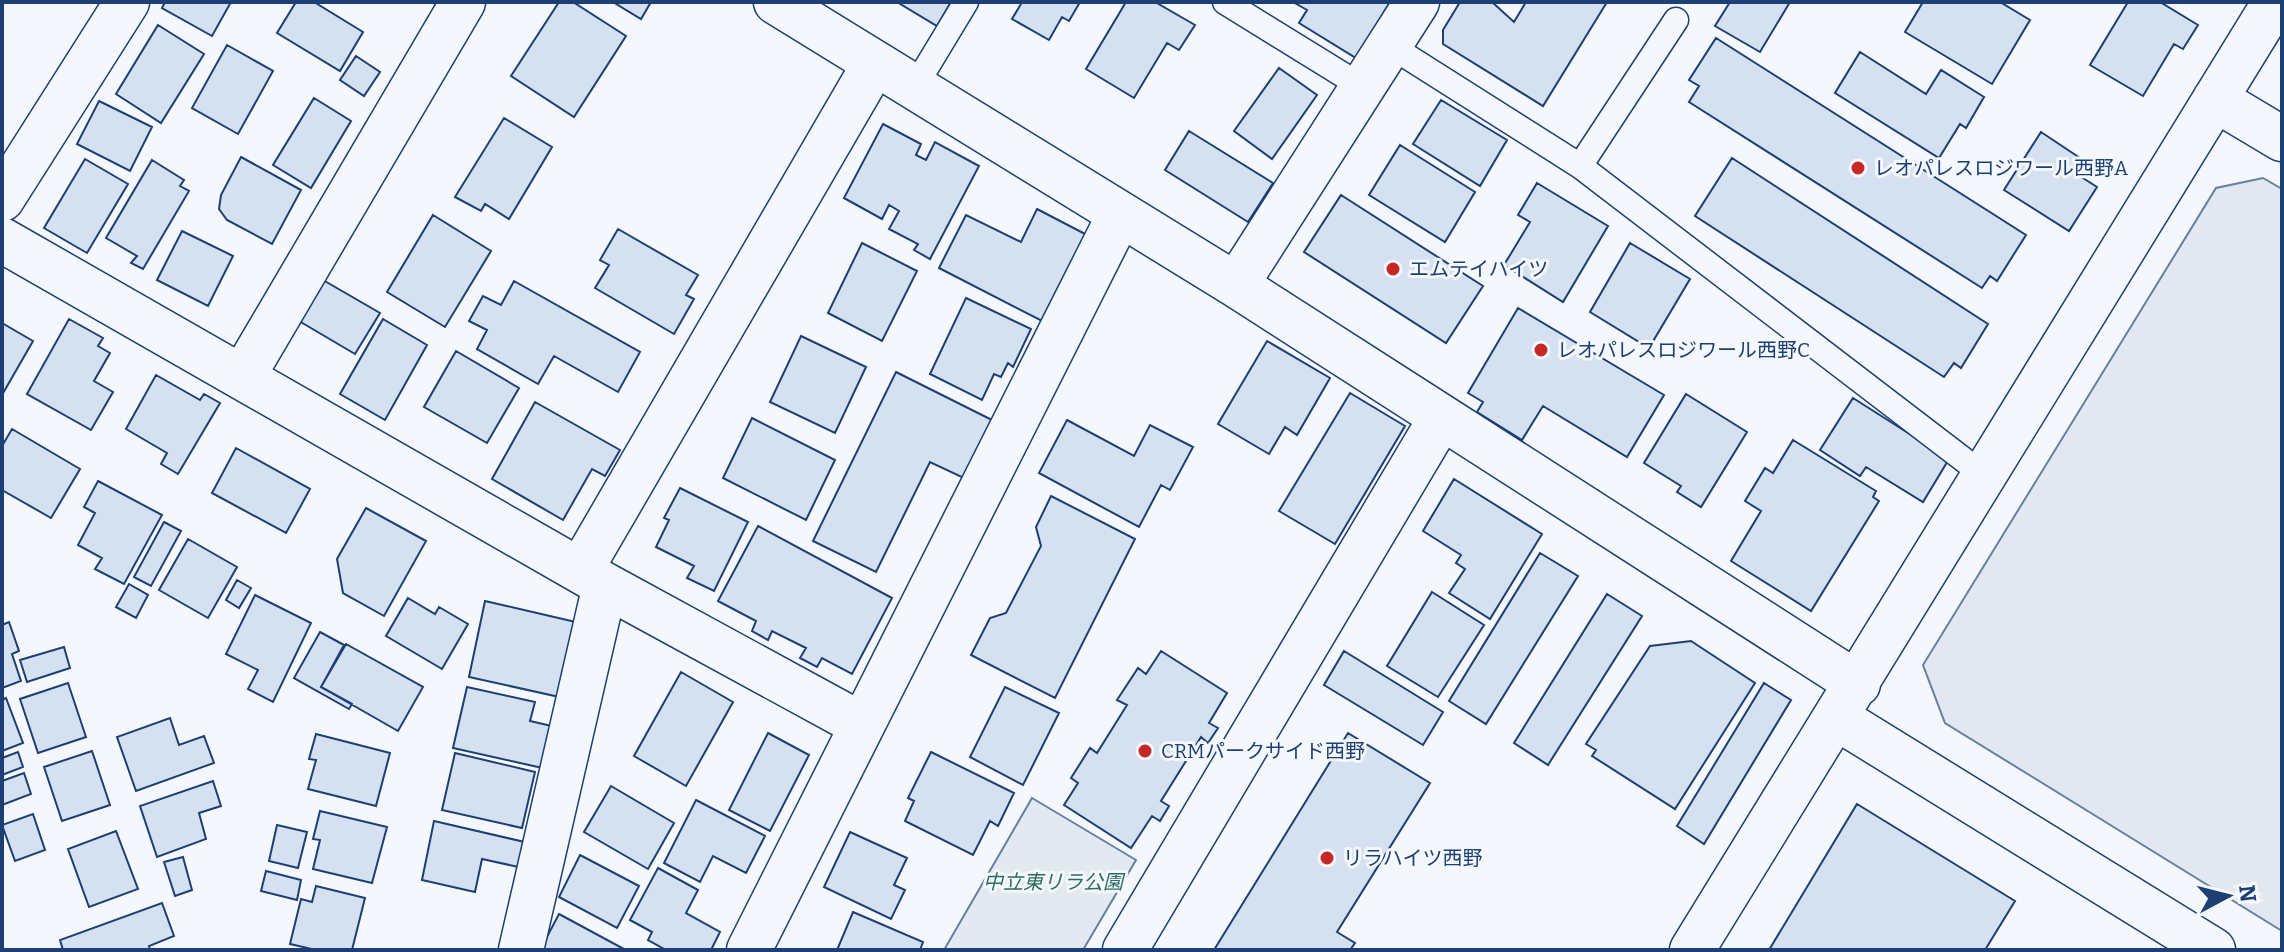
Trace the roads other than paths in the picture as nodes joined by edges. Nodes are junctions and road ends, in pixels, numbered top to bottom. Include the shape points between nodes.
1 (127, 2) edge
2 (463, 2) edge
3 (776, 2) edge
4 (966, 2) edge
5 (1225, 2) edge
6 (1417, 2) edge
7 (2275, 2) edge
8 (1676, 20) dead end
9 (1389, 45) junction
10 (875, 63) junction
11 (1361, 86) junction
12 (914, 88) junction
13 (2215, 99) junction
14 (2282, 139) edge
15 (1580, 166) junction
16 (2, 199) edge
17 (1120, 214) junction
18 (2, 240) edge
19 (1236, 285) junction
20 (243, 376) junction
21 (1441, 418) junction
22 (1985, 476) junction
23 (593, 577) junction
24 (1848, 701) junction
25 (860, 724) junction
26 (2210, 949) edge
27 (521, 950) edge
28 (749, 950) edge
29 (1125, 950) edge
30 (1692, 950) edge

1 - 16 street
2 - 20 street
3 - 10 street
4 - 12 lane
5 - 11 lane
6 - 9 street
7 - 13 street
8 - 15 lane
9 - 11 street
9 - 15 lane
10 - 12 street
10 - 23 street
11 - 19 street
12 - 17 street
13 - 14 street
13 - 22 street
15 - 22 lane
17 - 19 street
17 - 25 street
18 - 20 street
19 - 21 street
20 - 23 street
21 - 24 street
21 - 29 street
22 - 24 street
23 - 25 street
23 - 27 street
24 - 26 street
24 - 30 street
25 - 28 street

